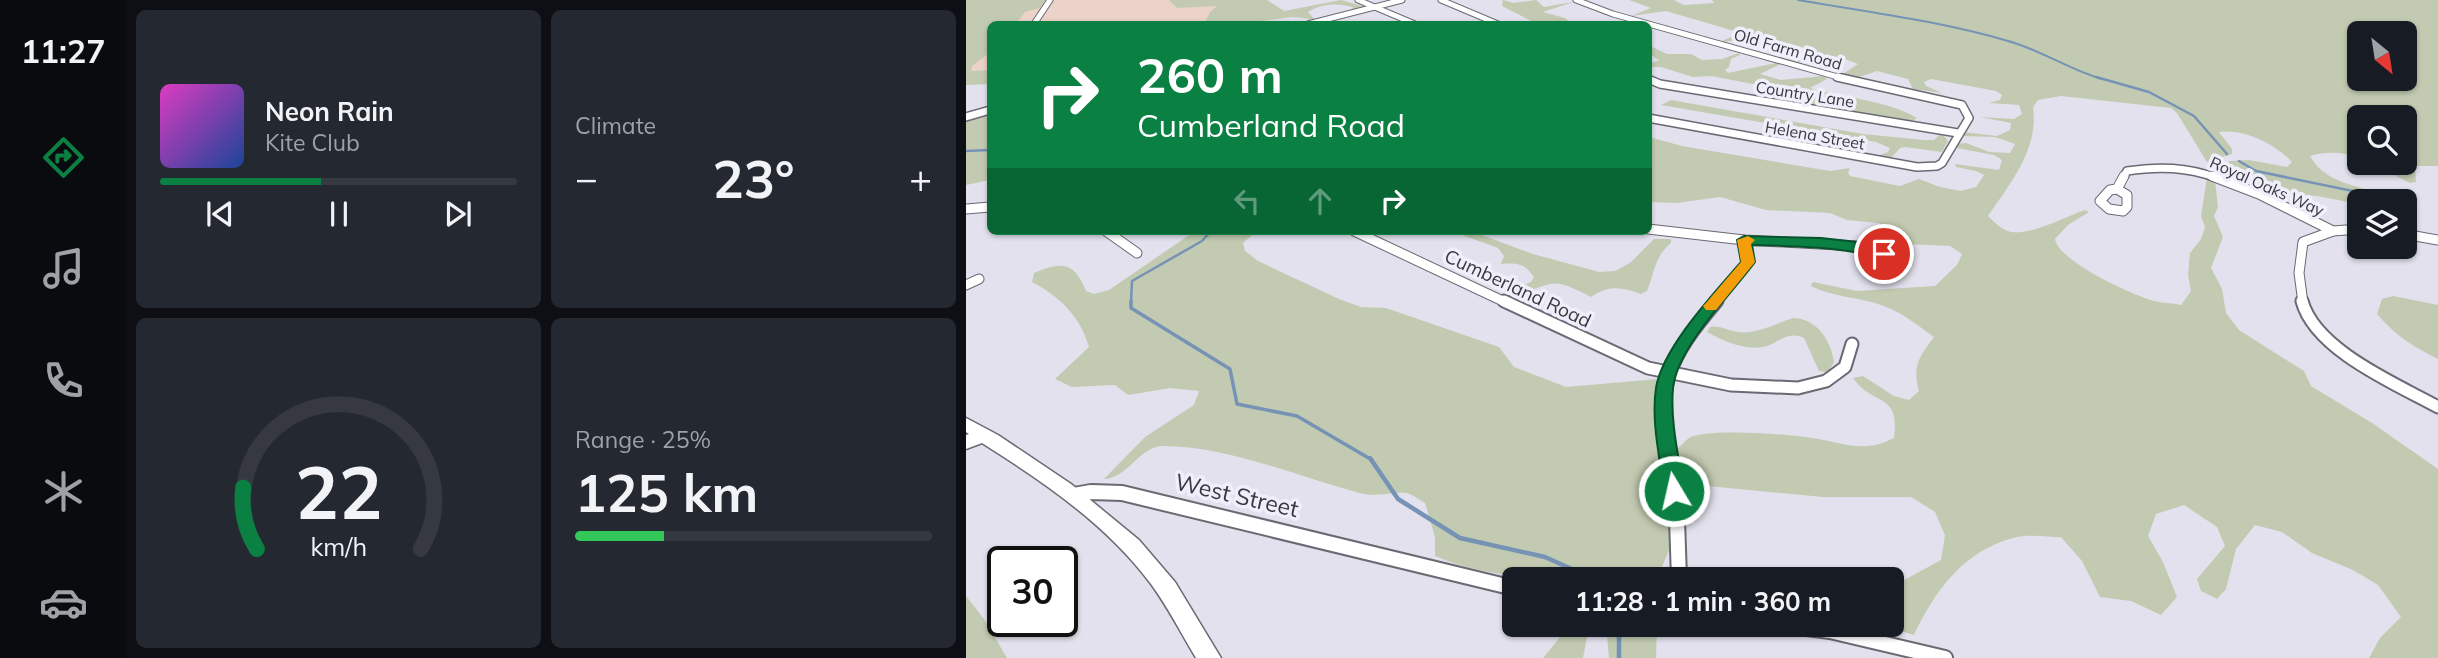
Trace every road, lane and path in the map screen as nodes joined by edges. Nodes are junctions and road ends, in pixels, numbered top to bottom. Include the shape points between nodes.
1 (1050, 0) edge
2 (1358, 0) edge
3 (1402, 0) edge
4 (1441, 0) edge
5 (1576, 0) edge
6 (1377, 6) junction
7 (1036, 21) edge
8 (1320, 21) edge
9 (1409, 21) edge
10 (1491, 21) edge
11 (1639, 21) edge
12 (1652, 25) edge
13 (1652, 80) edge
14 (1659, 83) junction
15 (1652, 86) edge
16 (987, 111) edge
17 (966, 117) edge
18 (1652, 119) edge
19 (1958, 132) junction
20 (2117, 188) dead end
21 (987, 207) edge
22 (966, 209) edge
23 (1652, 229) edge
24 (2347, 230) edge
25 (2333, 231) junction
26 (1112, 235) edge
27 (1363, 235) edge
28 (2417, 236) edge
29 (1744, 240) junction
30 (2438, 240) edge
31 (1137, 253) dead end
32 (1884, 254) dead end
33 (979, 279) dead end
34 (966, 285) edge
35 (1852, 344) dead end
36 (1668, 374) junction
37 (2438, 407) edge
38 (966, 424) edge
39 (974, 439) edge
40 (1074, 495) junction
41 (1679, 567) edge
42 (1502, 585) edge
43 (1856, 637) edge
44 (1209, 658) edge
45 (1945, 658) edge

1 - 7 street
2 - 6 street
3 - 6 street
4 - 10 street
5 - 11 street, Old Farm Road
6 - 8 street
6 - 9 street
12 - 19 street, Old Farm Road via 1835,77 1954,102 1966,109 1969,118
13 - 14 street, Country Lane
14 - 15 street
14 - 19 street, Country Lane
16 - 17 street
18 - 19 street, Helena Street via 1917,167 1942,163
20 - 25 street, Royal Oaks Way via 2127,171 2141,167 2192,169
21 - 22 street
23 - 29 street
24 - 25 street
25 - 37 street via 2303,242 2298,259 2305,310 2314,328
26 - 31 street
27 - 36 street, Cumberland Road
28 - 30 street
29 - 32 street via 1857,246
29 - 36 street via 1748,262 1707,311
33 - 34 street
35 - 36 street, Cumberland Road via 1846,366 1819,385 1805,388 1759,388
36 - 41 street via 1663,409
38 - 39 main road
39 - 40 main road
40 - 42 street, West Street via 1122,493
40 - 44 main road via 1153,570
43 - 45 street

